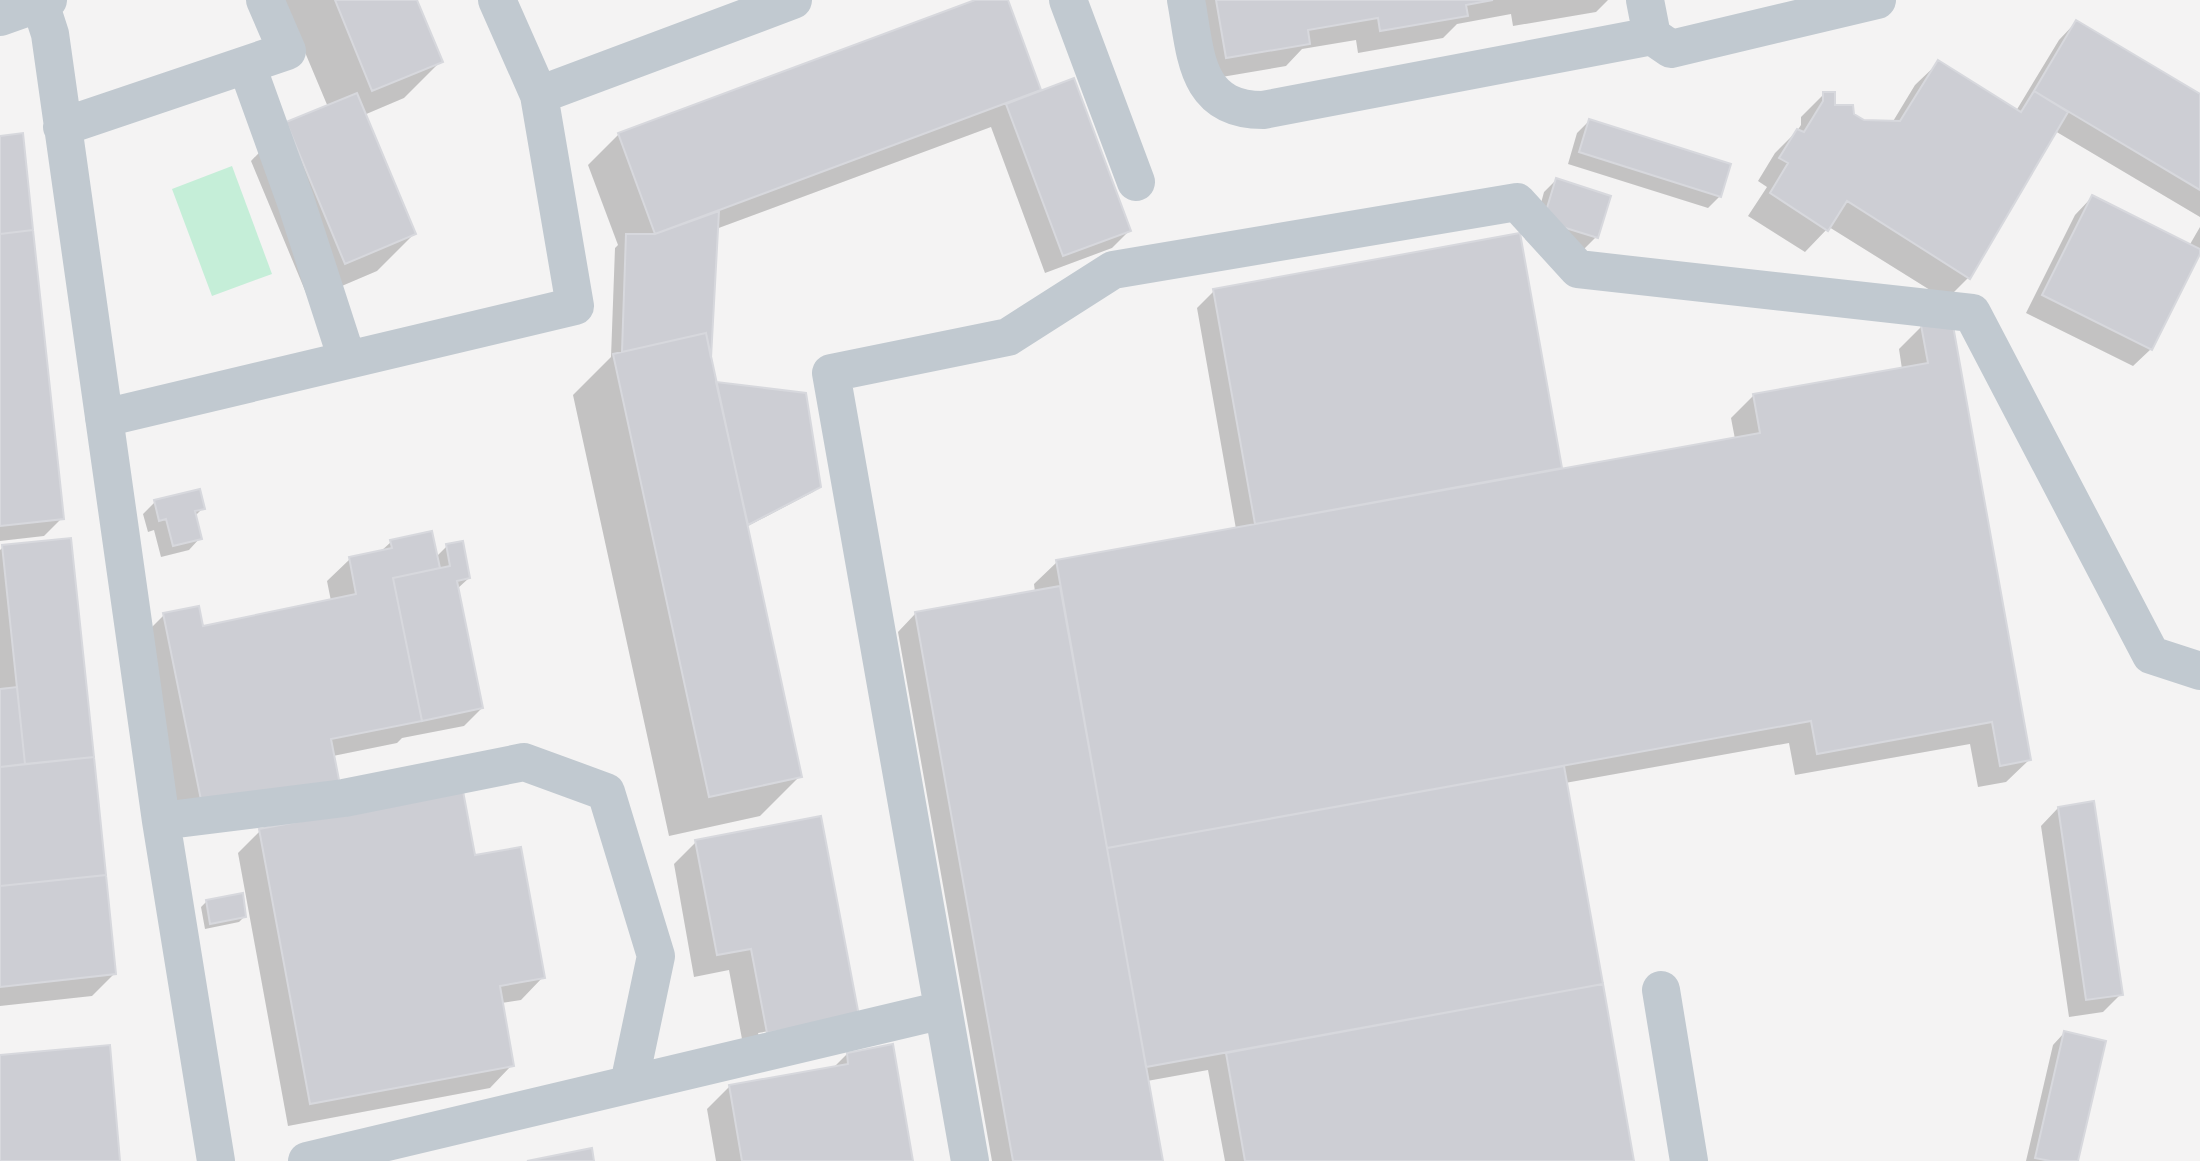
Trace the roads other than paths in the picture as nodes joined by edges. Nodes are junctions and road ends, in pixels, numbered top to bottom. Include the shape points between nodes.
1 (265, 0) edge
2 (497, 0) edge
3 (793, 0) edge
4 (1068, 0) edge
5 (1186, 0) edge
6 (1877, 0) edge
7 (42, 1) edge
8 (0, 17) edge
9 (1649, 18) edge
10 (247, 66) junction
11 (539, 95) junction
12 (62, 127) junction
13 (1136, 182) dead end
14 (346, 359) junction
15 (104, 418) junction
16 (2200, 671) edge
17 (161, 821) junction
18 (1661, 990) dead end
19 (943, 1010) junction
20 (629, 1084) junction
21 (216, 1161) edge
22 (307, 1161) edge
23 (970, 1161) edge
24 (1689, 1161) edge

1 - 10 street via 287,51
2 - 11 street
3 - 11 street
4 - 13 street
5 - 9 street via 1207,86 1222,102 1242,110 1262,110
6 - 9 street via 1671,48
7 - 8 street
7 - 12 street
10 - 12 street
10 - 14 street
11 - 14 street via 575,306
12 - 15 street
14 - 15 street
15 - 17 street
16 - 19 street via 2151,655 1972,313 1578,269 1517,202 1113,270 1008,337 831,373
17 - 20 street via 344,798 524,762 606,792 656,956
17 - 21 street
18 - 24 street
19 - 20 street
19 - 23 street
20 - 22 street

